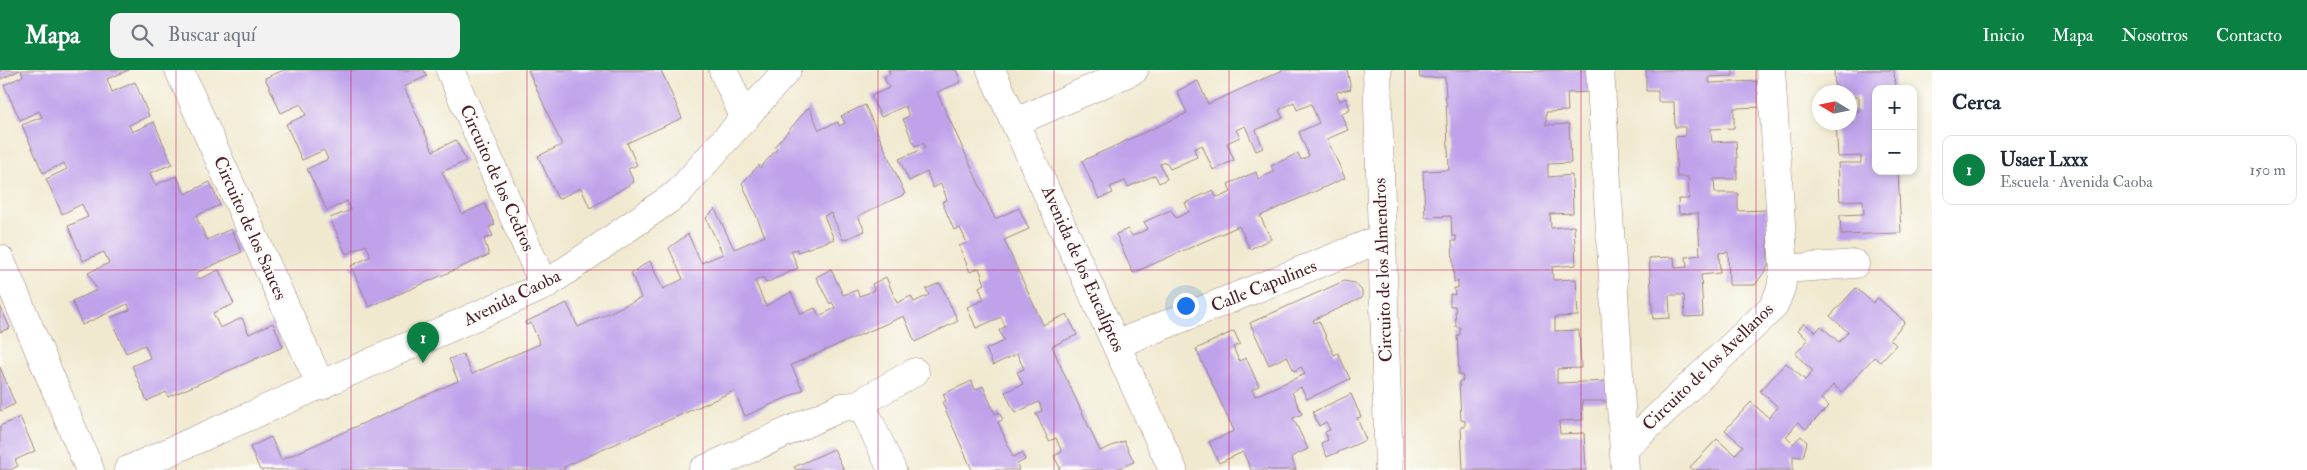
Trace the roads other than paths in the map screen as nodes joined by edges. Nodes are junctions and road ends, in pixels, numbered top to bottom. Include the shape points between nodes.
1 (179, 70) edge
2 (450, 70) edge
3 (723, 70) edge
4 (787, 70) edge
5 (991, 70) edge
6 (1134, 70) edge
7 (1377, 70) edge
8 (1600, 70) edge
9 (1771, 70) edge
10 (745, 119) junction
11 (1016, 122) junction
12 (1383, 238) junction
13 (0, 259) edge
14 (1855, 264) dead end
15 (1784, 269) junction
16 (544, 286) junction
17 (1117, 344) junction
18 (915, 372) dead end
19 (321, 386) junction
20 (855, 406) junction
21 (1625, 459) edge
22 (90, 470) edge
23 (128, 470) edge
24 (702, 470) edge
25 (892, 470) edge
26 (1173, 470) edge
27 (1389, 470) edge

1 - 19 street, Circuito de los Sauces
2 - 16 street, Circuito de los Cedros
3 - 10 street
4 - 10 street, Avenida Caoba
5 - 11 street, Avenida de los Eucalíptos
6 - 11 street
7 - 12 street, Circuito de los Almendros
8 - 21 street, Circuito de los Avellanos
9 - 15 street, Circuito de los Avellanos
10 - 16 street, Avenida Caoba via 678,193
11 - 17 street, Avenida de los Eucalíptos
12 - 17 street, Calle Capulines
12 - 27 street, Circuito de los Almendros
13 - 22 street
14 - 15 street
15 - 21 street, Circuito de los Avellanos via 1782,288 1774,306
16 - 19 street, Avenida Caoba
17 - 26 street, Avenida de los Eucalíptos
18 - 20 street
19 - 23 street, Avenida Caoba
20 - 24 street via 842,407
20 - 25 street via 866,414

